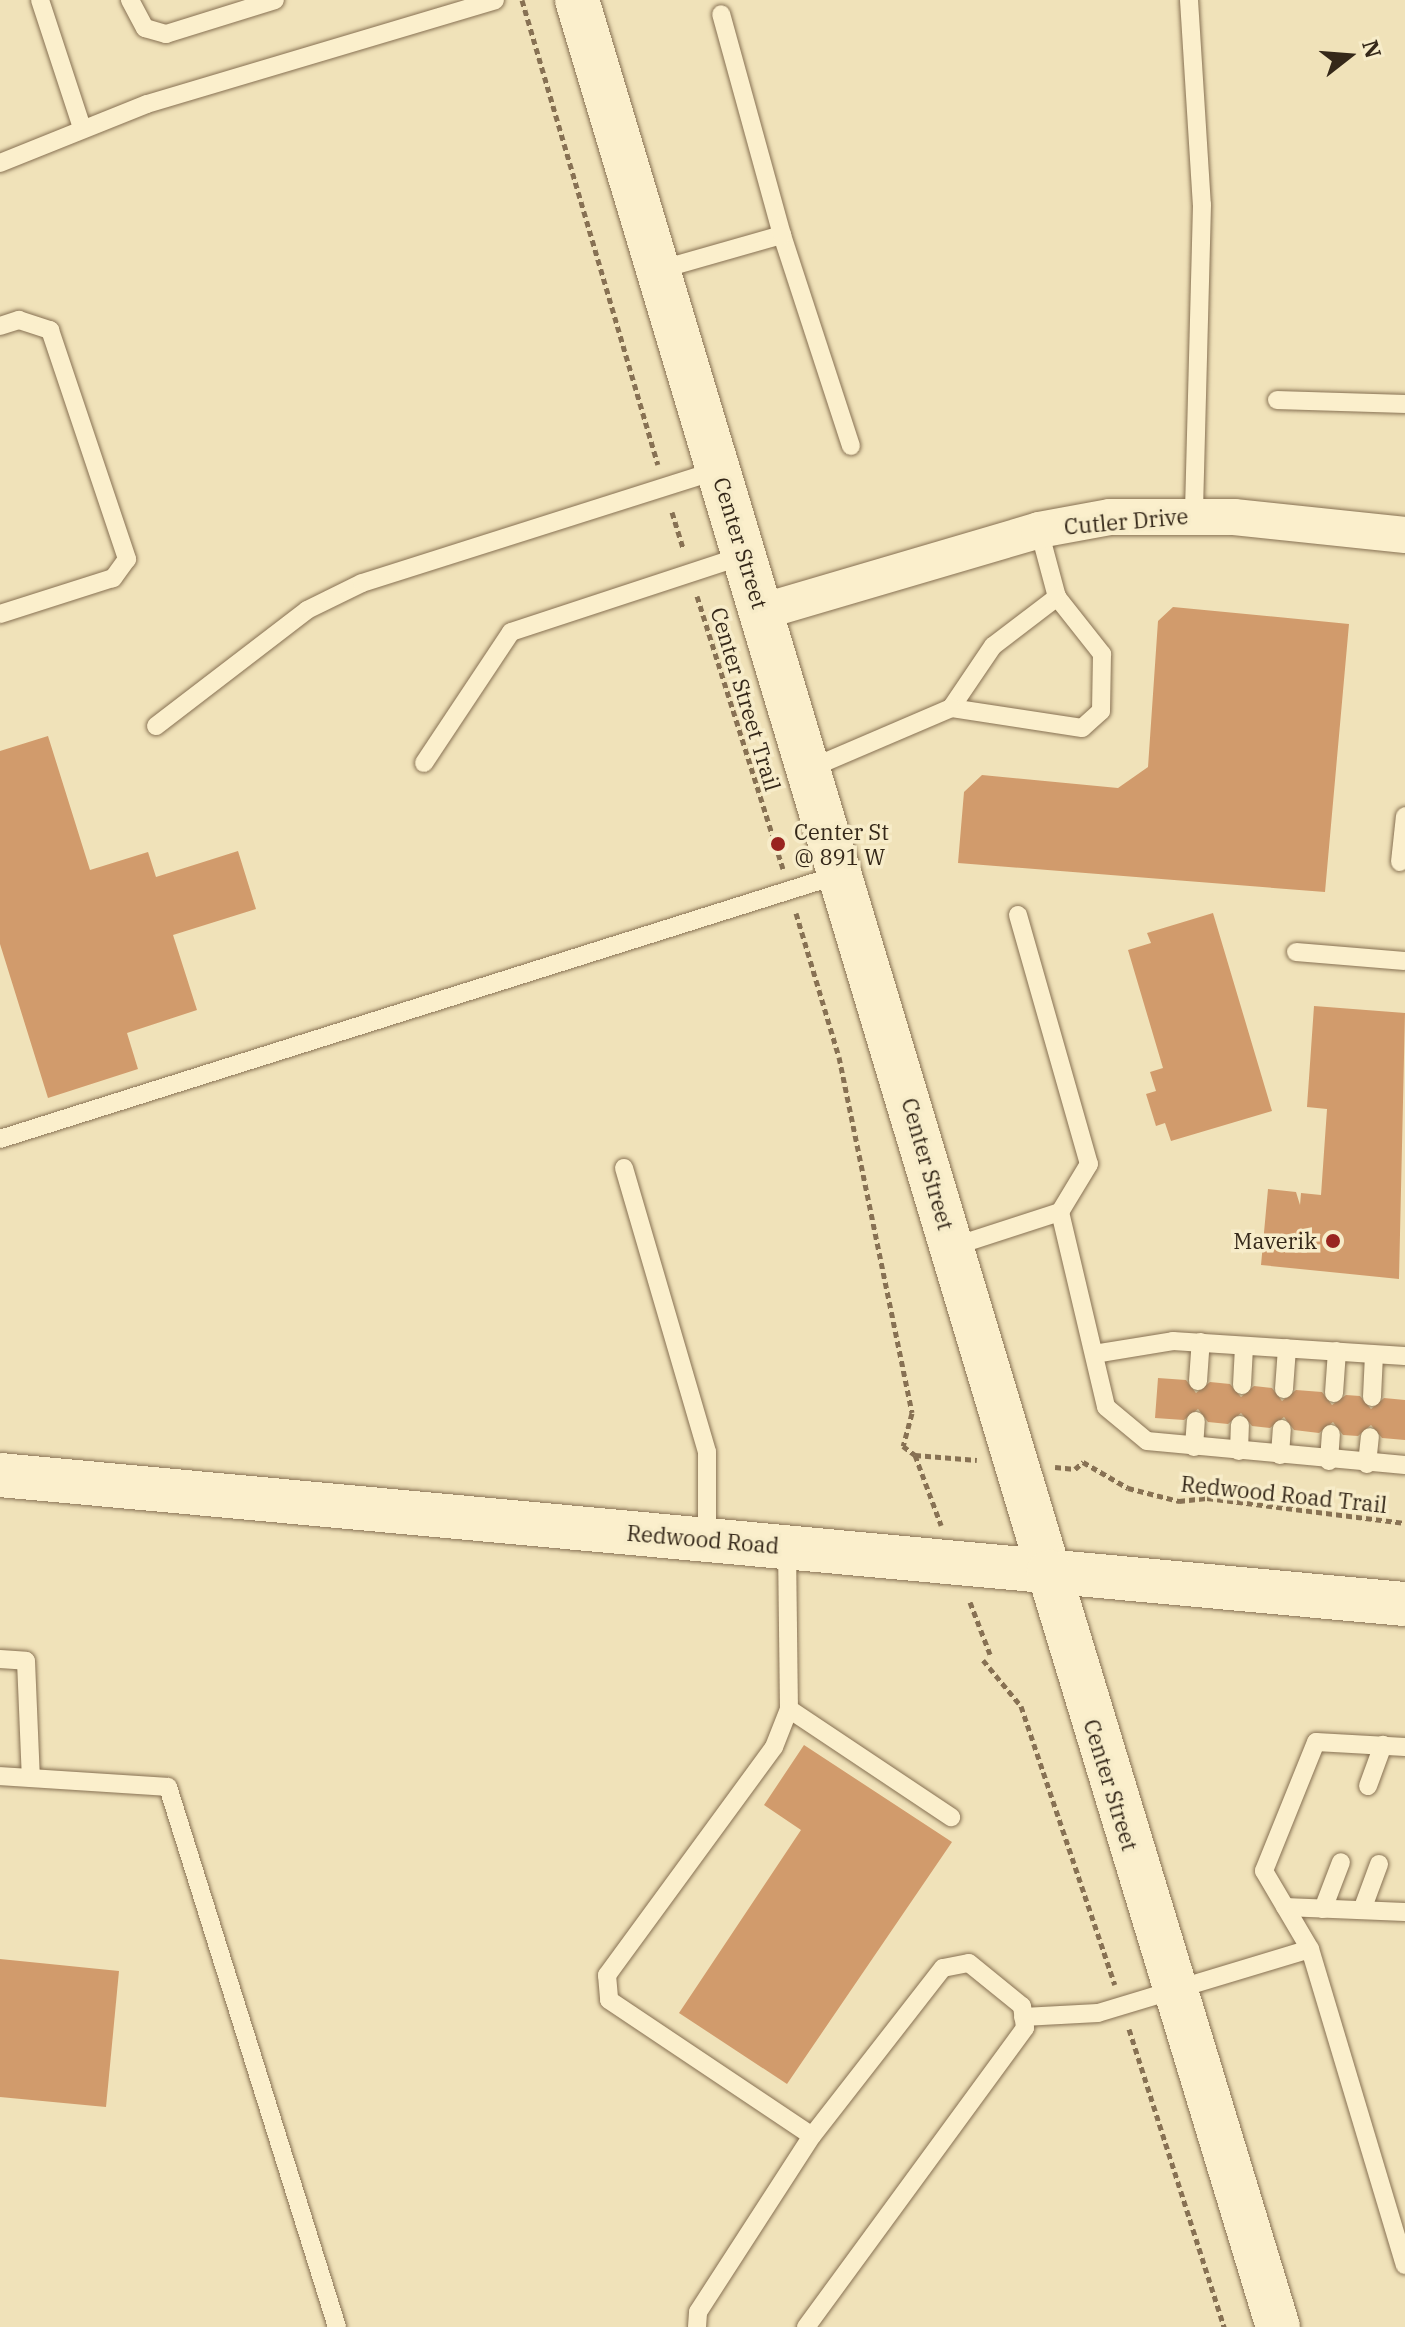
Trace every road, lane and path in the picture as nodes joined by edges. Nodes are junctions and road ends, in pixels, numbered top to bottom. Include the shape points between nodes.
1 (40, 0) edge
2 (130, 0) edge
3 (275, 0) edge
4 (495, 0) edge
5 (522, 0) edge
6 (577, 0) edge
7 (1189, 0) edge
8 (721, 14) dead end
9 (82, 128) junction
10 (0, 163) edge
11 (782, 235) junction
12 (659, 270) junction
13 (0, 326) edge
14 (1277, 400) dead end
15 (1405, 404) edge
16 (851, 446) dead end
17 (719, 470) junction
18 (665, 489) junction
19 (1194, 515) junction
20 (1039, 530) junction
21 (1405, 535) edge
22 (745, 555) junction
23 (690, 573) junction
24 (1057, 597) junction
25 (761, 612) junction
26 (0, 614) edge
27 (951, 708) junction
28 (156, 726) dead end
29 (424, 763) dead end
30 (809, 769) junction
31 (1405, 816) edge
32 (1400, 862) dead end
33 (841, 874) junction
34 (789, 890) junction
35 (1018, 915) dead end
36 (1296, 952) dead end
37 (1405, 961) edge
38 (0, 1139) edge
39 (624, 1168) dead end
40 (1060, 1212) junction
41 (952, 1247) junction
42 (1201, 1342) junction
43 (1244, 1346) junction
44 (1287, 1348) junction
45 (1337, 1351) junction
46 (1094, 1354) junction
47 (1374, 1355) junction
48 (1405, 1356) edge
49 (1198, 1381) dead end
50 (1242, 1385) dead end
51 (1284, 1389) dead end
52 (1334, 1393) dead end
53 (1372, 1397) dead end
54 (1196, 1421) dead end
55 (1240, 1425) dead end
56 (1282, 1429) dead end
57 (1331, 1434) dead end
58 (1370, 1437) dead end
59 (1194, 1447) junction
60 (1239, 1451) junction
61 (915, 1455) dead end
62 (1280, 1455) junction
63 (1329, 1461) junction
64 (1367, 1464) junction
65 (1405, 1465) edge
66 (1075, 1469) dead end
67 (0, 1475) edge
68 (1405, 1523) edge
69 (707, 1540) junction
70 (787, 1547) junction
71 (1049, 1572) junction
72 (1405, 1604) edge
73 (0, 1659) edge
74 (789, 1709) junction
75 (1383, 1745) junction
76 (1405, 1747) edge
77 (0, 1776) edge
78 (31, 1778) junction
79 (1368, 1786) dead end
80 (951, 1817) dead end
81 (1341, 1862) dead end
82 (1379, 1864) dead end
83 (1285, 1907) junction
84 (1323, 1909) junction
85 (1362, 1910) junction
86 (1405, 1912) edge
87 (1310, 1949) junction
88 (1173, 1992) junction
89 (1023, 2017) junction
90 (812, 2136) junction
91 (1401, 2237) edge
92 (1405, 2265) edge
93 (336, 2327) edge
94 (697, 2327) edge
95 (806, 2327) edge
96 (1278, 2327) edge

1 - 9 lane
2 - 3 lane via 145,28 166,34
4 - 9 lane
5 - 18 path, Center Street Trail
6 - 12 main road, Center Street
7 - 19 lane via 1202,205
8 - 11 lane
9 - 10 lane
11 - 12 lane
11 - 16 lane
12 - 17 main road, Center Street
13 - 26 lane via 19,320 50,330 127,559 113,578
14 - 15 lane
17 - 18 lane
17 - 22 main road, Center Street
18 - 23 path, Center Street Trail
18 - 28 lane via 362,583 307,610
19 - 20 street, Cutler Drive
19 - 21 street, Cutler Drive
20 - 24 lane
20 - 25 street, Cutler Drive
22 - 23 lane
22 - 25 main road, Center Street
23 - 29 lane via 511,632
23 - 34 path, Center Street Trail
24 - 27 lane via 993,646
24 - 27 lane via 1102,654 1101,711 1082,728
25 - 30 main road, Center Street
27 - 30 lane
30 - 33 main road, Center Street
31 - 32 lane
33 - 34 lane
33 - 41 main road, Center Street
34 - 38 lane
34 - 61 path, Center Street Trail via 839,1057 912,1413 903,1446
35 - 40 lane via 1089,1164
36 - 37 lane
39 - 69 lane via 707,1452
40 - 41 lane
40 - 46 lane
41 - 71 main road, Center Street
42 - 43 lane
42 - 46 lane
42 - 49 lane
43 - 44 lane
43 - 50 lane
44 - 45 lane
44 - 51 lane
45 - 47 lane
45 - 52 lane
46 - 59 lane via 1106,1407 1147,1441
47 - 48 lane
47 - 53 lane
54 - 59 lane
55 - 60 lane
56 - 62 lane
57 - 63 lane
58 - 64 lane
59 - 60 lane
60 - 62 lane
62 - 63 lane
63 - 64 lane
64 - 65 lane
66 - 68 path, Redwood Road Trail via 1083,1462 1128,1488 1179,1501 1207,1498
67 - 69 main road, Redwood Road
69 - 70 main road, Redwood Road
70 - 71 main road, Redwood Road
70 - 74 lane
71 - 72 main road, Redwood Road
71 - 88 main road, Center Street
73 - 78 lane via 26,1661
74 - 80 lane
74 - 90 lane via 774,1747 607,1975 609,2000
75 - 76 lane
75 - 79 lane
75 - 83 lane via 1316,1742 1264,1871
77 - 78 lane
78 - 93 lane via 168,1787
81 - 84 lane
82 - 85 lane
83 - 84 lane
83 - 87 lane
84 - 85 lane
85 - 86 lane
87 - 88 lane
87 - 91 lane
88 - 89 lane via 1060,2020
88 - 96 main road, Center Street
89 - 90 lane via 1022,2006 969,1963 943,1968
89 - 95 lane via 1025,2028
90 - 94 lane via 698,2312
91 - 92 lane

